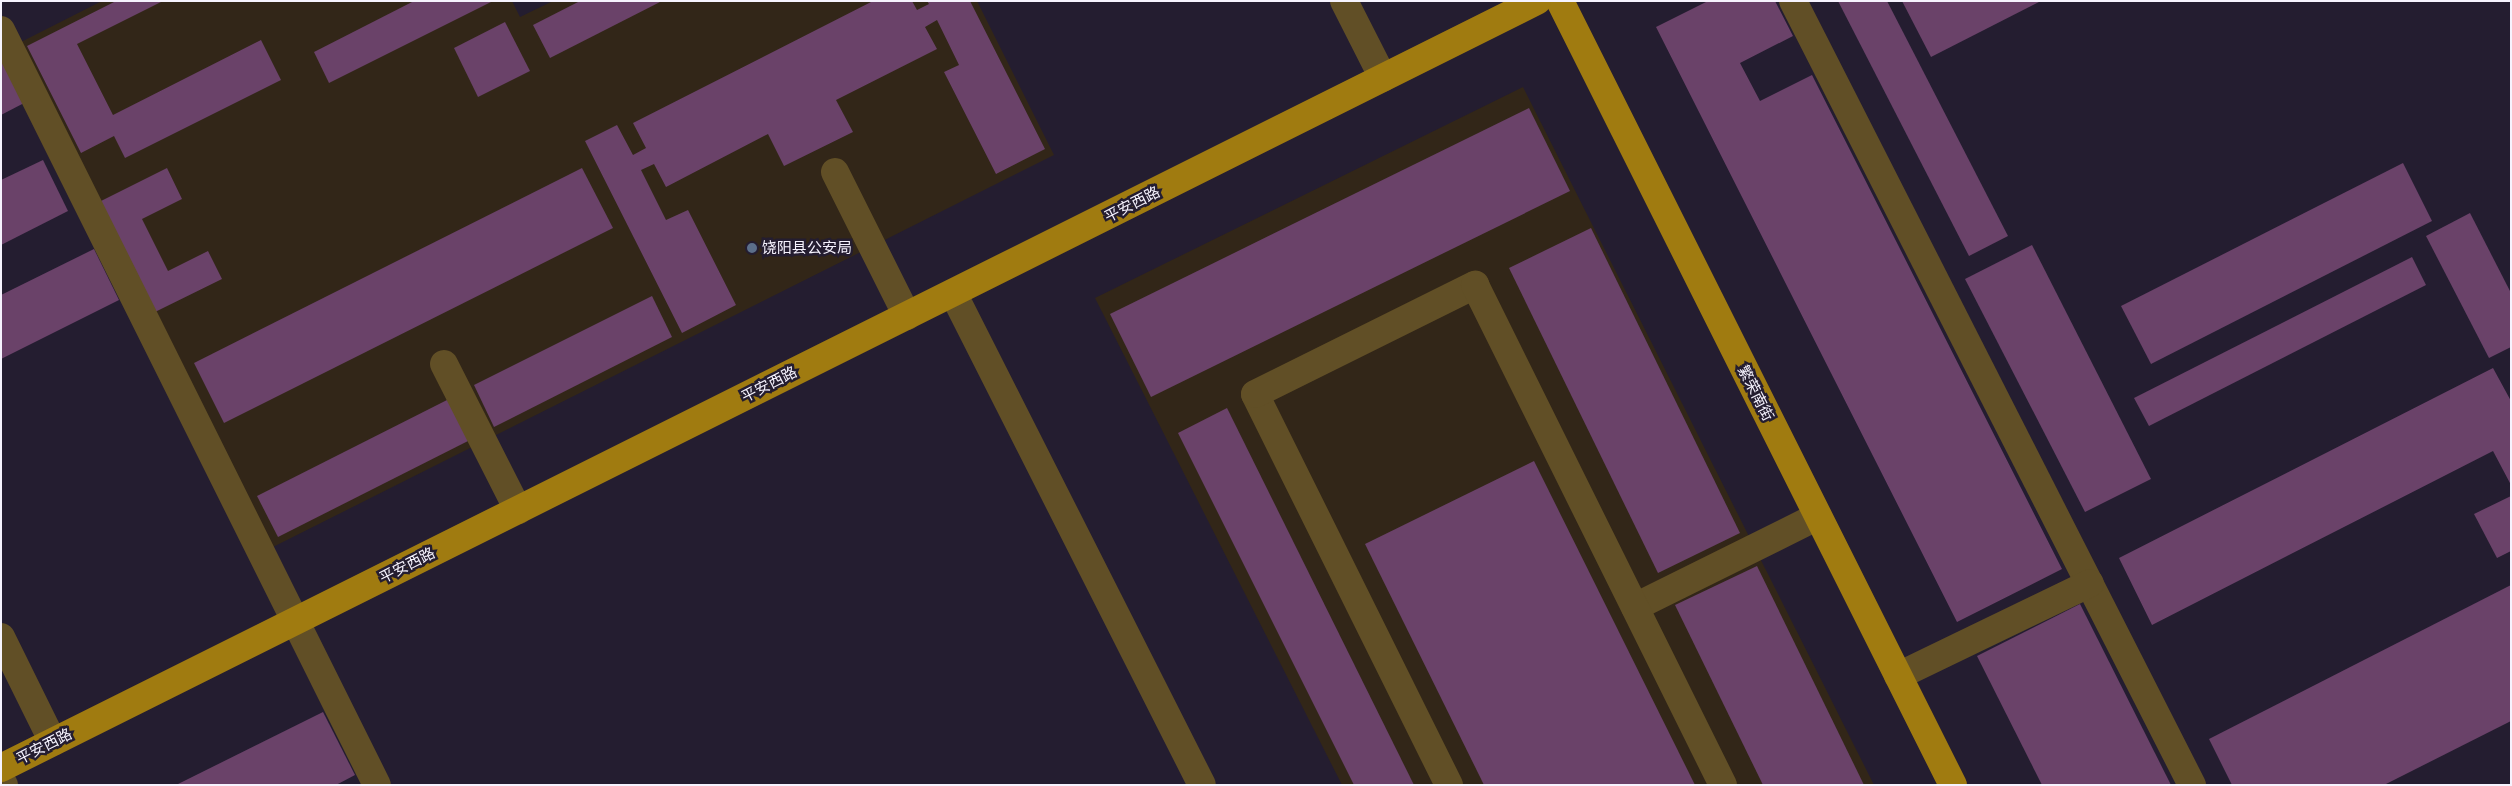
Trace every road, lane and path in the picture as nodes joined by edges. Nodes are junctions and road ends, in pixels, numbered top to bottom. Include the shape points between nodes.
1 (1344, 1) edge
2 (1537, 1) edge
3 (1560, 1) edge
4 (1793, 1) edge
5 (1, 30) edge
6 (1383, 78) junction
7 (835, 172) dead end
8 (953, 293) junction
9 (907, 316) junction
10 (444, 364) dead end
11 (518, 510) junction
12 (1818, 516) junction
13 (2090, 583) junction
14 (1635, 607) junction
15 (297, 620) junction
16 (1, 637) edge
17 (1898, 676) junction
18 (53, 742) junction
19 (1, 768) edge
20 (1, 780) edge
21 (4, 785) edge
22 (377, 785) edge
23 (1202, 785) edge
24 (1449, 785) edge
25 (1723, 785) edge
26 (1953, 785) edge
27 (2192, 785) edge

1 - 6 street
2 - 6 main road, 平安西路
3 - 12 main road, 繁荣南街
4 - 13 street
5 - 15 street
6 - 8 main road, 平安西路
7 - 9 street
8 - 9 main road, 平安西路
8 - 23 street
9 - 11 main road, 平安西路
10 - 11 street
11 - 15 main road, 平安西路
12 - 14 street
12 - 17 main road, 繁荣南街
13 - 17 street
13 - 27 street
14 - 24 street via 1475,285 1255,394
14 - 25 street
15 - 18 main road, 平安西路
15 - 22 street
16 - 18 street
17 - 26 main road, 繁荣南街
18 - 19 main road, 平安西路
20 - 21 street

